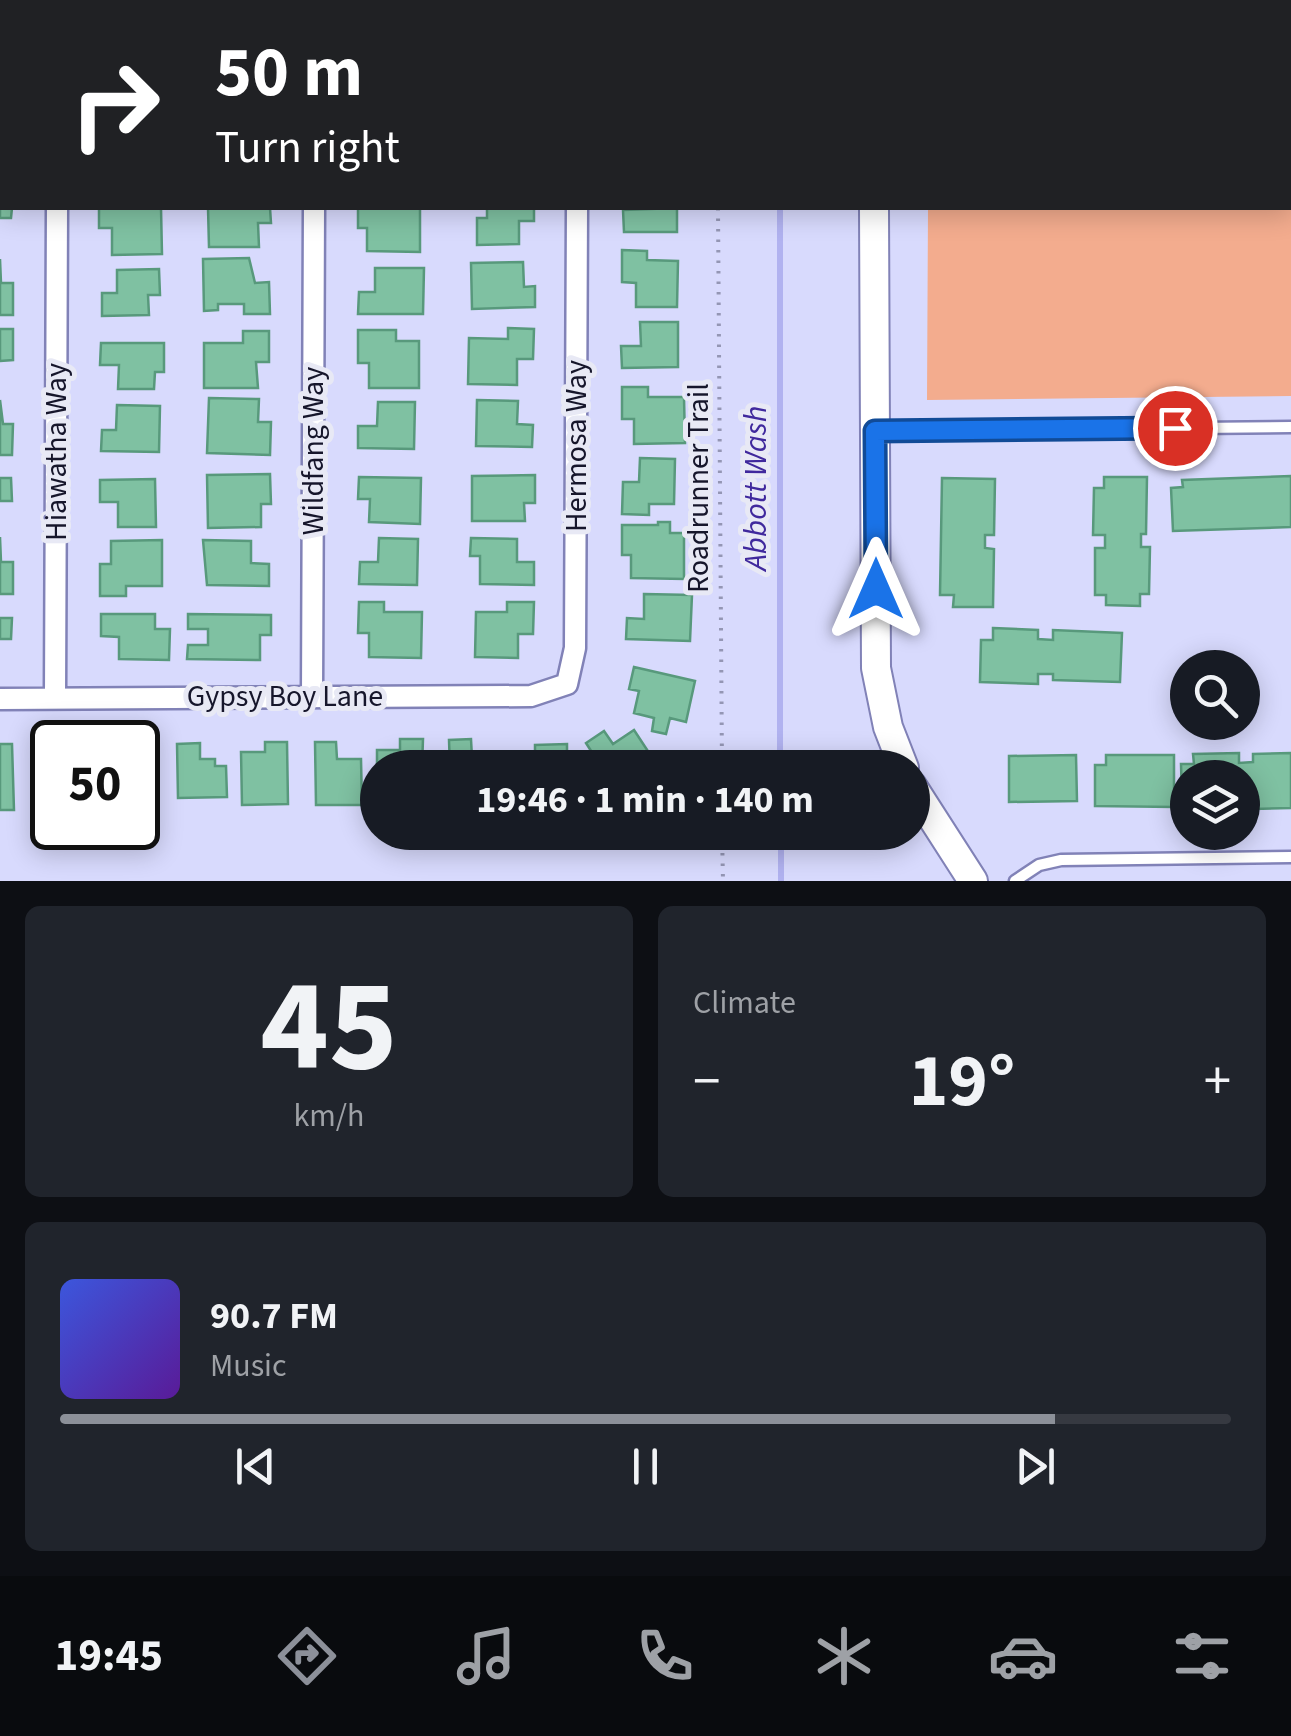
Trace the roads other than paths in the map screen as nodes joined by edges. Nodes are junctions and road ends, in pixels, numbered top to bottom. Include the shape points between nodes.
1 (57, 210) edge
2 (314, 210) edge
3 (578, 210) edge
4 (874, 210) edge
5 (1291, 427) edge
6 (875, 431) junction
7 (567, 684) joint
8 (312, 695) junction
9 (55, 697) junction
10 (0, 699) edge
11 (897, 750) edge
12 (930, 814) edge
13 (1291, 858) edge
14 (973, 881) edge
15 (1015, 881) edge

1 - 9 street, Hiawatha Way
2 - 8 street, Wildfang Way
3 - 7 street, Hermosa Way via 575,648
4 - 6 main road
5 - 6 lane
6 - 11 main road via 876,668
7 - 8 street, Gypsy Boy Lane via 532,696
8 - 9 street, Gypsy Boy Lane
9 - 10 street, Gypsy Boy Lane
12 - 14 main road
13 - 15 lane via 1061,860

